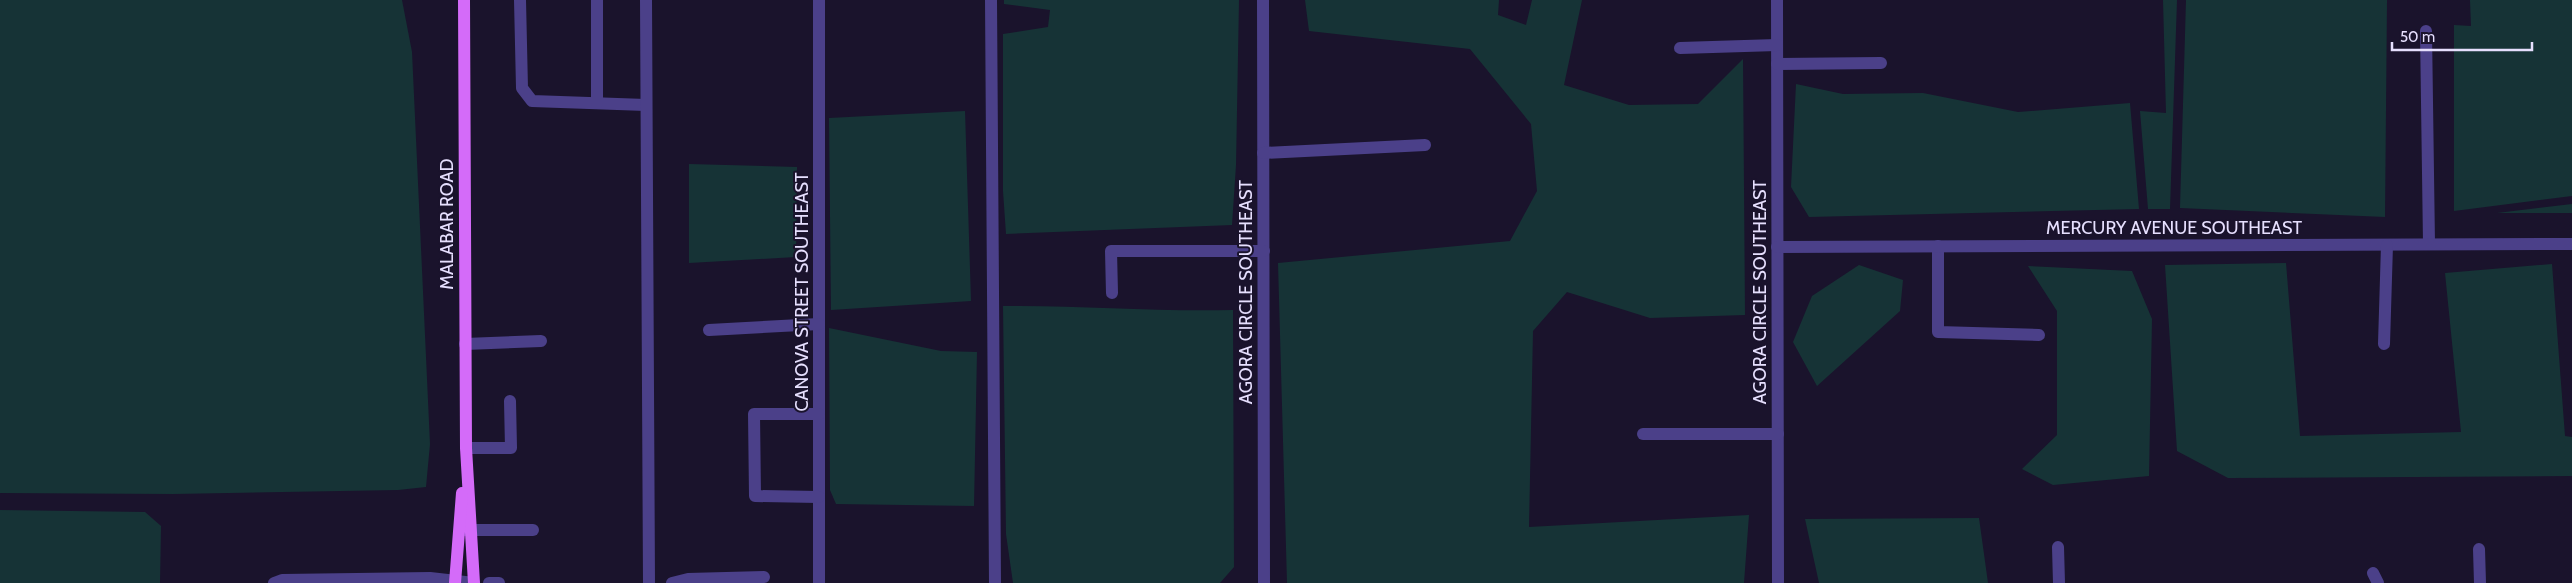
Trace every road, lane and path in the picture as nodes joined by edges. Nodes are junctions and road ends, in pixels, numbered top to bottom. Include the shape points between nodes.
1 (464, 0) edge
2 (520, 0) edge
3 (597, 0) edge
4 (646, 0) edge
5 (818, 0) edge
6 (991, 0) edge
7 (1263, 0) edge
8 (1777, 0) edge
9 (2426, 31) dead end
10 (1777, 45) junction
11 (1680, 48) dead end
12 (1881, 63) dead end
13 (1777, 64) junction
14 (597, 103) junction
15 (646, 105) junction
16 (1425, 145) dead end
17 (1263, 153) junction
18 (2429, 244) junction
19 (2572, 244) edge
20 (2387, 245) junction
21 (1938, 246) junction
22 (1777, 247) junction
23 (1264, 251) junction
24 (1112, 292) dead end
25 (819, 324) junction
26 (709, 330) dead end
27 (2039, 335) dead end
28 (540, 341) dead end
29 (465, 344) junction
30 (2384, 344) dead end
31 (510, 401) dead end
32 (819, 414) junction
33 (1643, 434) dead end
34 (1778, 434) junction
35 (466, 448) junction
36 (819, 497) junction
37 (465, 530) junction
38 (533, 530) dead end
39 (2058, 547) dead end
40 (2479, 549) dead end
41 (764, 578) dead end
42 (455, 582) edge
43 (274, 583) edge
44 (474, 583) edge
45 (489, 583) edge
46 (499, 583) edge
47 (649, 583) edge
48 (672, 583) edge
49 (819, 583) edge
50 (995, 583) edge
51 (1264, 583) edge
52 (1778, 583) edge
53 (2059, 583) edge
54 (2480, 583) edge

1 - 29 main road, MALABAR ROAD
2 - 14 street via 522,88 532,101
3 - 14 street
4 - 15 street
5 - 25 street, CANOVA STREET SOUTHEAST
6 - 50 street
7 - 17 street, AGORA CIRCLE SOUTHEAST
8 - 10 street, AGORA CIRCLE SOUTHEAST
9 - 18 street
10 - 11 street
10 - 13 street, AGORA CIRCLE SOUTHEAST
12 - 13 street
13 - 22 street, AGORA CIRCLE SOUTHEAST
14 - 15 street
15 - 47 street
16 - 17 street
17 - 23 street, AGORA CIRCLE SOUTHEAST
18 - 19 street, MERCURY AVENUE SOUTHEAST
18 - 20 street, MERCURY AVENUE SOUTHEAST
20 - 21 street, MERCURY AVENUE SOUTHEAST
20 - 30 street
21 - 22 street, MERCURY AVENUE SOUTHEAST
21 - 27 street via 1938,332
22 - 34 street, AGORA CIRCLE SOUTHEAST
23 - 24 street via 1111,251
23 - 51 street, AGORA CIRCLE SOUTHEAST
25 - 26 street
25 - 32 street, CANOVA STREET SOUTHEAST
28 - 29 street
29 - 35 main road, MALABAR ROAD
31 - 35 street via 511,448
32 - 36 street, CANOVA STREET SOUTHEAST
32 - 36 street via 754,414 755,496
33 - 34 street
34 - 52 street, AGORA CIRCLE SOUTHEAST
35 - 37 main road, MALABAR ROAD
36 - 49 street, CANOVA STREET SOUTHEAST
37 - 38 street
37 - 42 main road, MALABAR ROAD
37 - 44 main road, MALABAR ROAD
39 - 53 street
40 - 54 street
41 - 48 street via 688,579
42 - 43 street via 390,579 282,580
42 - 44 street
45 - 46 street

